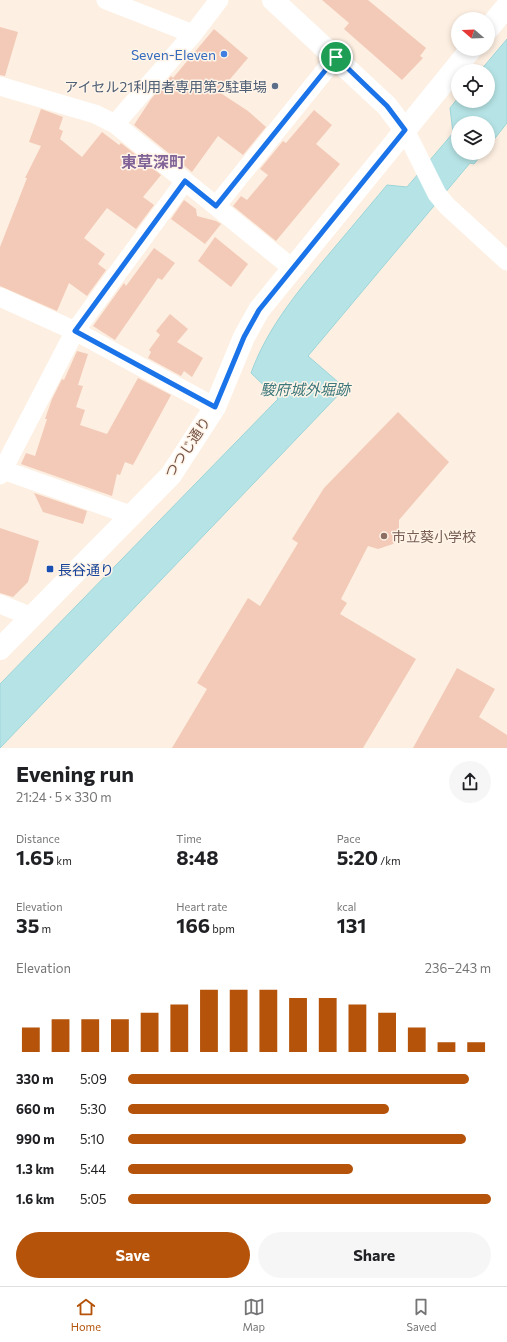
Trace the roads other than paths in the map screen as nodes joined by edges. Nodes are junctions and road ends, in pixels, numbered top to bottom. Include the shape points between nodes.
1 (106, 0) edge
2 (219, 0) edge
3 (273, 0) edge
4 (507, 6) edge
5 (495, 21) edge
6 (193, 34) junction
7 (467, 56) edge
8 (336, 57) junction
9 (0, 86) edge
10 (115, 124) junction
11 (409, 137) junction
12 (185, 181) junction
13 (216, 206) junction
14 (507, 261) edge
15 (292, 268) junction
16 (0, 297) edge
17 (75, 331) junction
18 (215, 407) junction
19 (1, 472) edge
20 (130, 515) junction
21 (0, 604) edge
22 (32, 616) junction
23 (0, 649) edge

1 - 6 street
2 - 6 street
3 - 8 main road
4 - 5 main road
6 - 10 street
7 - 11 main road, つつじ通り
8 - 11 main road via 387,106
8 - 13 street
9 - 10 street via 94,114
10 - 12 street
11 - 14 street via 437,194
11 - 15 main road, つつじ通り
12 - 13 street
12 - 17 street
13 - 15 street
15 - 18 main road, つつじ通り via 259,310 244,337
16 - 17 street
17 - 18 street
17 - 19 street
18 - 20 main road, つつじ通り via 171,475
19 - 20 street
20 - 22 main road, つつじ通り
21 - 22 street
22 - 23 main road, つつじ通り

